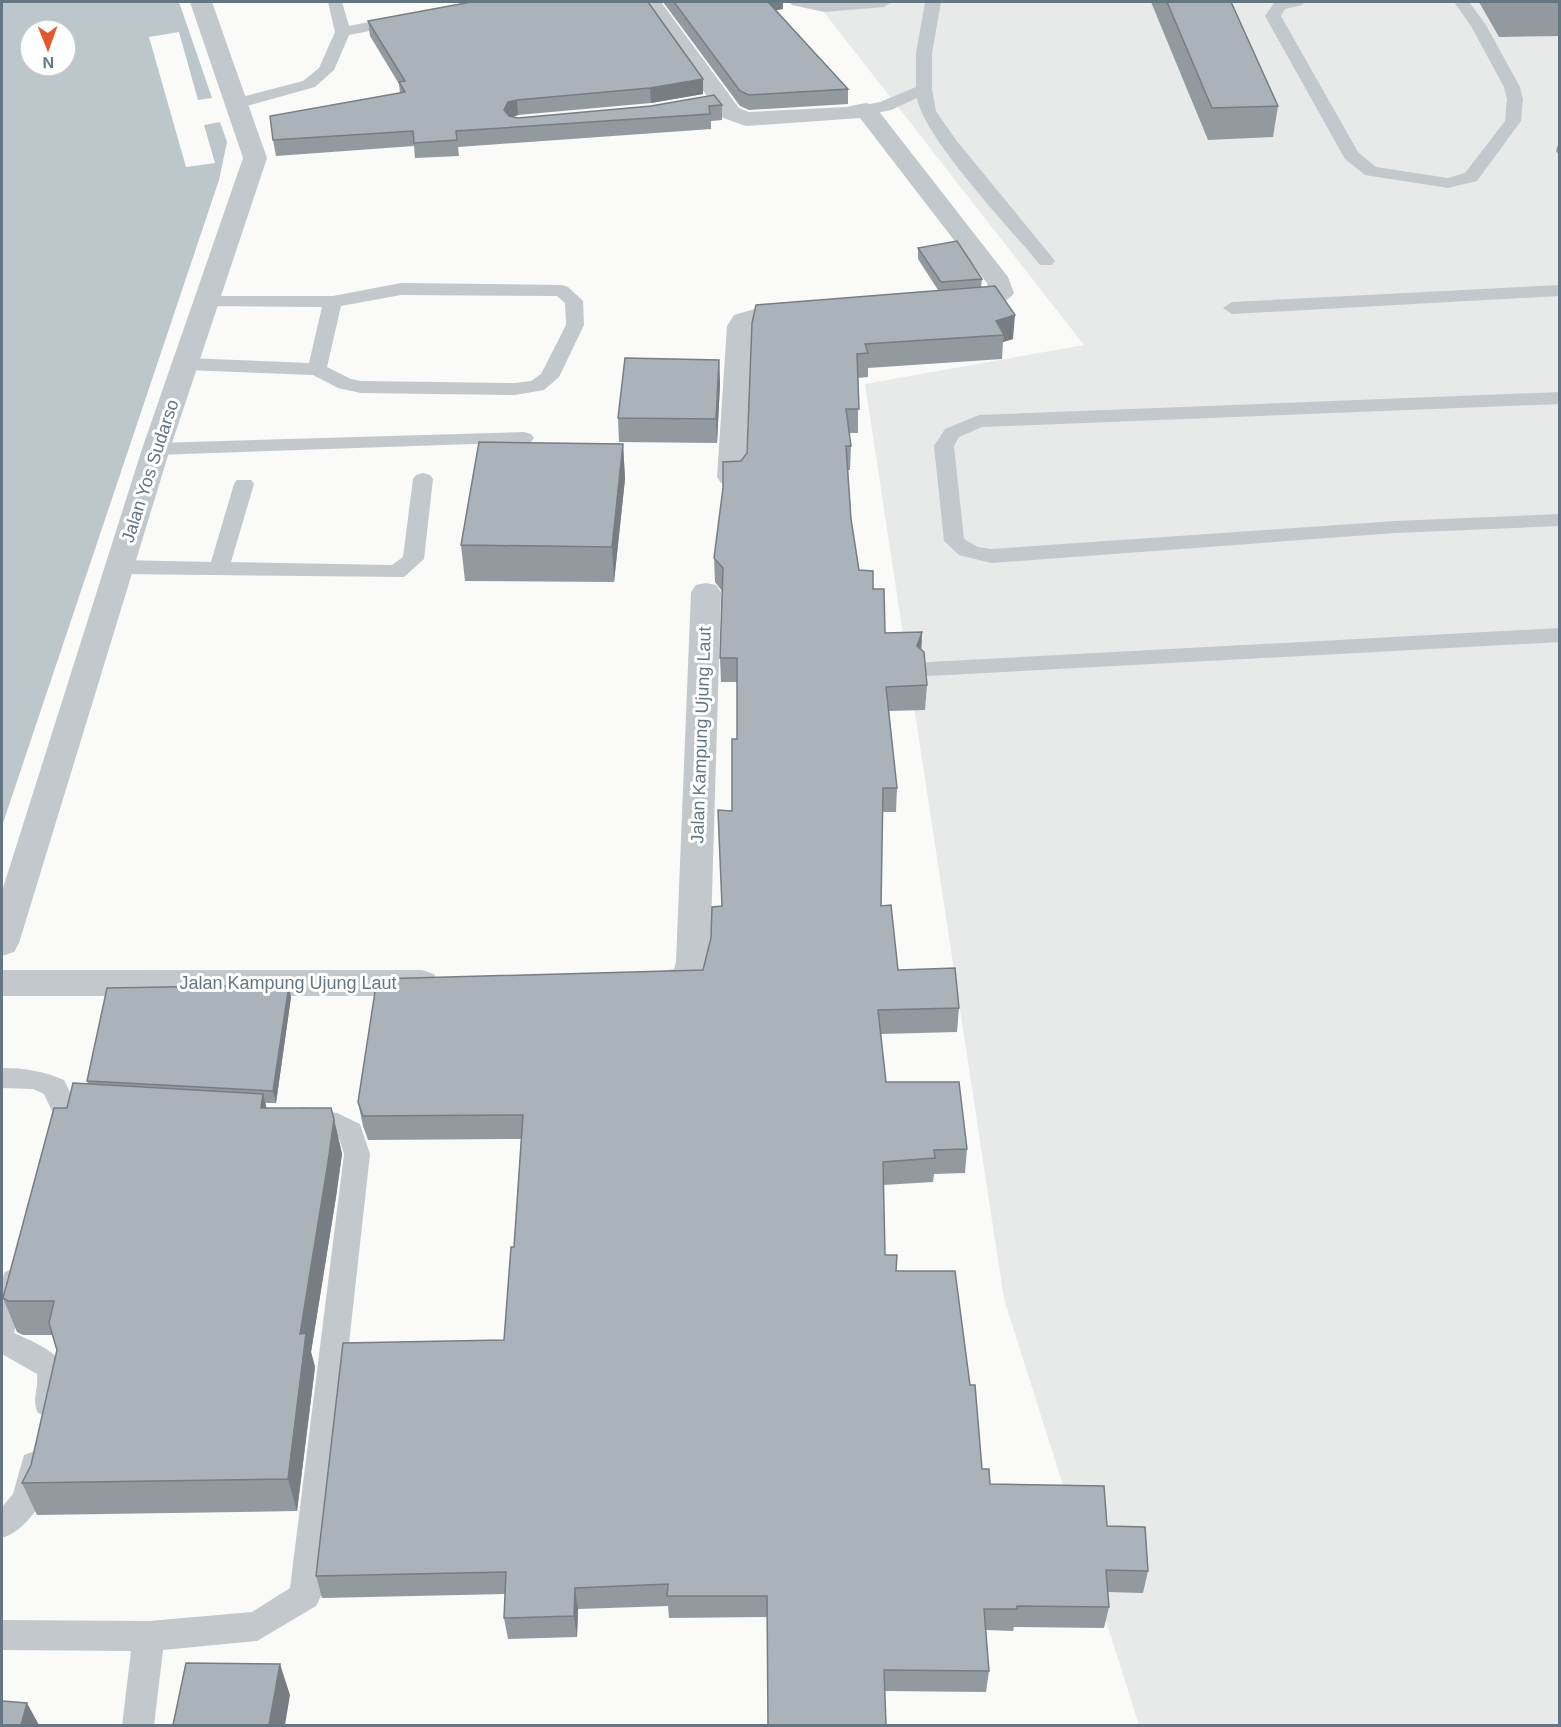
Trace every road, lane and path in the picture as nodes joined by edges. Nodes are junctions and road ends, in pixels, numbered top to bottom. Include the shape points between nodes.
1 (201, 2) edge
2 (335, 2) edge
3 (651, 2) edge
4 (797, 2) edge
5 (884, 2) edge
6 (933, 2) edge
7 (1297, 2) edge
8 (1461, 2) edge
9 (420, 18) edge
10 (343, 32) junction
11 (924, 89) junction
12 (721, 100) junction
13 (236, 104) junction
14 (674, 108) edge
15 (866, 110) junction
16 (1046, 261) dead end
17 (1560, 290) edge
18 (206, 300) junction
19 (333, 302) junction
20 (933, 304) edge
21 (1232, 308) dead end
22 (816, 312) edge
23 (184, 364) junction
24 (316, 369) junction
25 (1560, 398) edge
26 (524, 438) dead end
27 (156, 449) junction
28 (731, 477) edge
29 (423, 479) dead end
30 (244, 484) dead end
31 (1560, 520) edge
32 (120, 567) junction
33 (219, 569) junction
34 (706, 592) dead end
35 (1560, 635) edge
36 (929, 669) dead end
37 (2, 943) edge
38 (2, 983) edge
39 (454, 983) edge
40 (632, 983) edge
41 (2, 1078) edge
42 (131, 1108) edge
43 (271, 1117) edge
44 (22, 1255) edge
45 (3, 1336) edge
46 (2, 1524) edge
47 (2, 1635) edge
48 (149, 1636) junction
49 (138, 1725) edge

1 - 13 street, Jalan Yos Sudarso
2 - 10 lane
3 - 12 street
4 - 5 lane via 824,7
6 - 11 lane via 924,53
7 - 8 lane via 1280,6 1273,16 1351,155 1371,171 1448,183 1471,177 1512,121 1515,99 1478,25
9 - 10 lane
10 - 13 lane via 326,70 309,84
11 - 15 lane
11 - 16 lane via 928,111 949,143
12 - 14 street
12 - 15 street via 731,113 746,120
13 - 18 street, Jalan Yos Sudarso via 255,159
15 - 20 street via 999,282 1001,293 990,300
17 - 21 lane
18 - 19 lane
18 - 23 street, Jalan Yos Sudarso
19 - 24 lane
19 - 24 lane via 401,289 562,291 574,301 575,326 549,377 537,386 361,387 345,384
22 - 28 street via 743,320 737,346
23 - 24 lane
23 - 27 street, Jalan Yos Sudarso
25 - 31 lane via 979,421 952,433 944,446 954,542 963,549 991,556 1383,528
26 - 27 lane
27 - 32 street, Jalan Yos Sudarso
29 - 33 lane via 413,559 397,572
30 - 33 lane
32 - 33 lane
32 - 37 street, Jalan Yos Sudarso
34 - 40 street, Jalan Kampung Ujung Laut via 691,976 680,983
35 - 36 lane
38 - 39 street, Jalan Kampung Ujung Laut
41 - 42 lane via 35,1079 56,1088 58,1116
43 - 48 lane via 337,1124 351,1132 357,1154 305,1596 257,1626
44 - 45 lane
45 - 46 lane via 51,1368 53,1383 28,1497 20,1512
47 - 48 lane
48 - 49 lane

